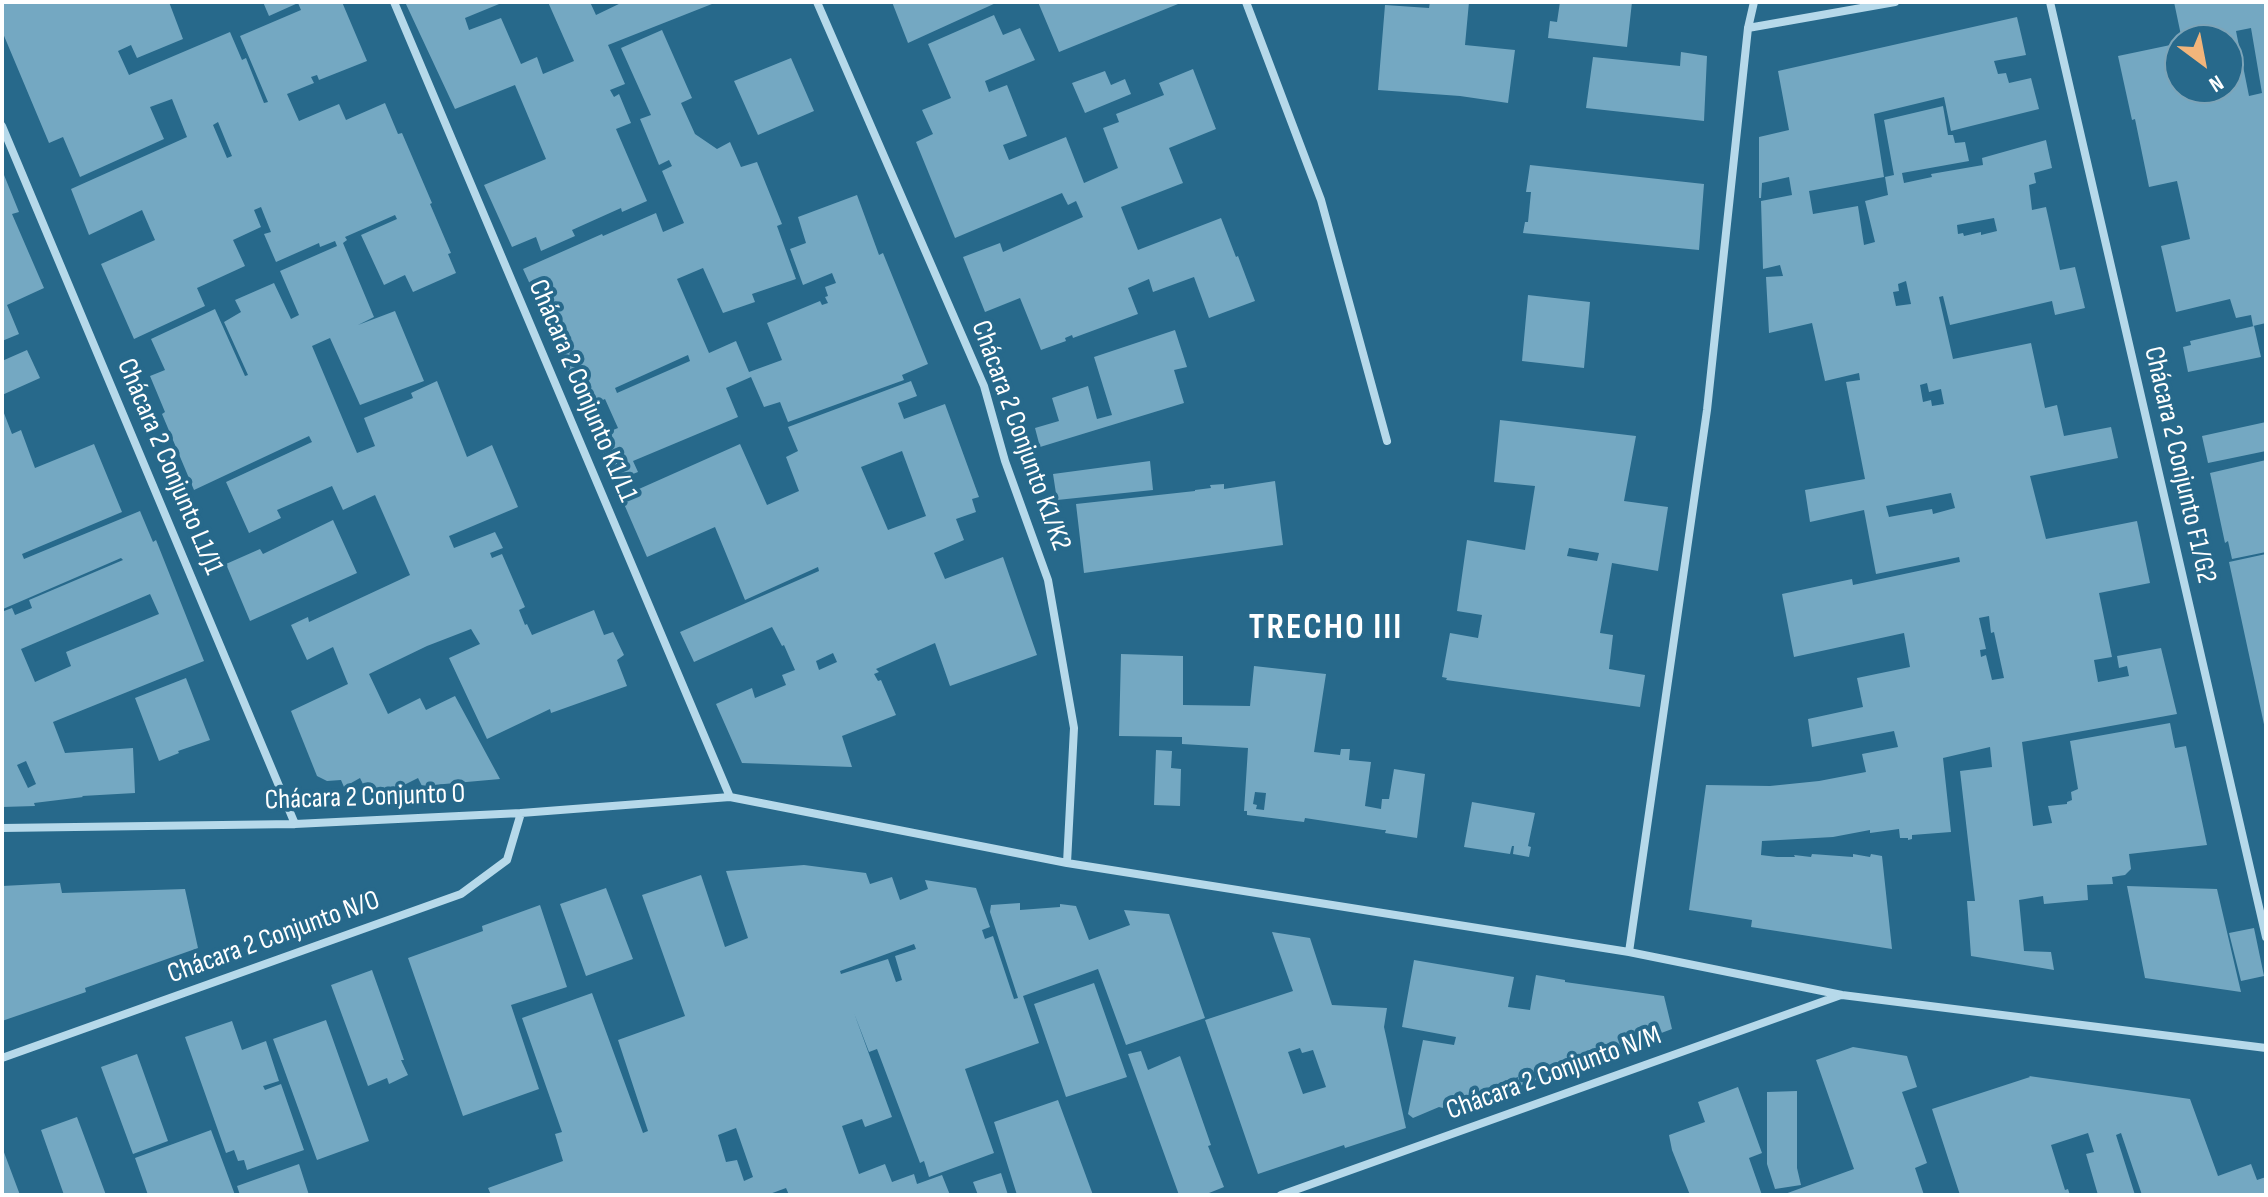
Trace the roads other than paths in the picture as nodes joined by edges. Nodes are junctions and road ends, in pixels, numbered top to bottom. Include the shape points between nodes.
1 (394, 2) edge
2 (817, 2) edge
3 (1246, 2) edge
4 (1754, 2) edge
5 (1895, 2) edge
6 (2050, 2) edge
7 (1748, 28) junction
8 (2, 126) edge
9 (1387, 441) dead end
10 (730, 797) junction
11 (521, 813) junction
12 (295, 824) junction
13 (2, 828) edge
14 (1067, 863) junction
15 (2266, 937) edge
16 (1629, 952) junction
17 (1842, 995) junction
18 (2266, 1048) edge
19 (2, 1058) edge
20 (1281, 1195) edge

1 - 10 street, Chácara 2 Conjunto K1/L1
2 - 14 street, Chácara 2 Conjunto K1/K2 via 984,386 1048,580 1074,728
3 - 9 street via 1321,200
4 - 7 street
5 - 7 street
6 - 15 street, Chácara 2 Conjunto F1/G2
7 - 16 street via 1707,410
8 - 12 street, Chácara 2 Conjunto L1/J1
10 - 11 street, Chácara 2 Conjunto O
10 - 14 street, Chácara 2 Conjunto O
11 - 12 street, Chácara 2 Conjunto O
11 - 19 street, Chácara 2 Conjunto N/O via 507,860 461,894
12 - 13 street, Chácara 2 Conjunto O
14 - 16 street, Chácara 2 Conjunto O
16 - 17 street, Chácara 2 Conjunto O
17 - 18 street, Chácara 2 Conjunto O
17 - 20 street, Chácara 2 Conjunto N/M

